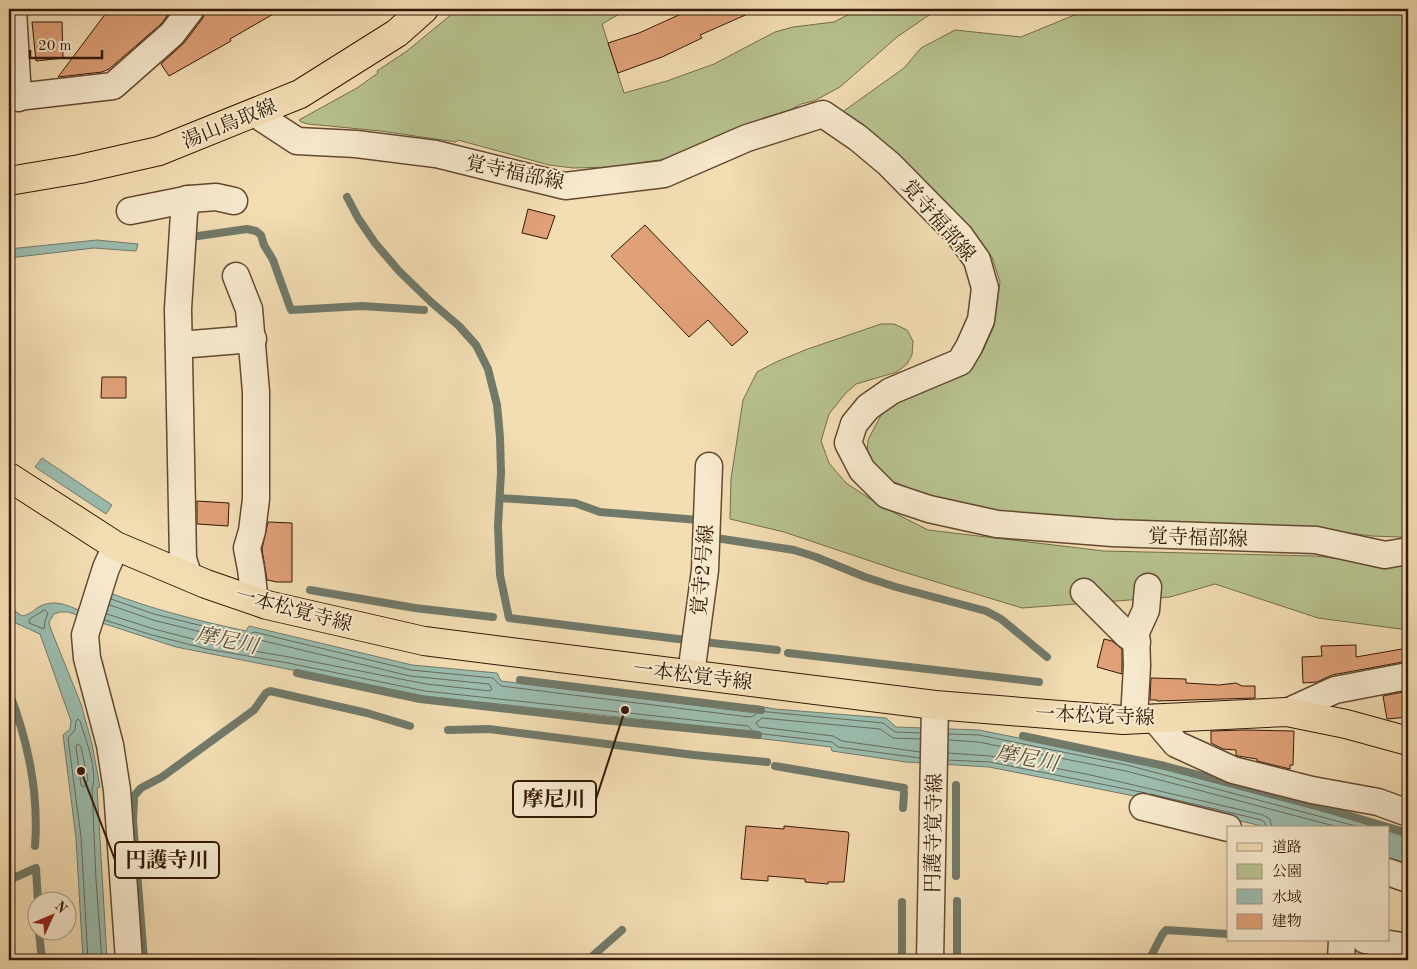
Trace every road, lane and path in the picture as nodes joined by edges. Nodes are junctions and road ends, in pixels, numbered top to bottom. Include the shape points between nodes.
1 (13, 9) edge
2 (191, 9) edge
3 (424, 9) edge
4 (13, 98) edge
5 (254, 113) junction
6 (9, 181) edge
7 (187, 199) junction
8 (234, 201) dead end
9 (130, 211) dead end
10 (236, 276) dead end
11 (252, 339) junction
12 (179, 345) junction
13 (710, 466) dead end
14 (9, 477) edge
15 (1408, 551) edge
16 (112, 557) junction
17 (190, 577) junction
18 (1148, 587) dead end
19 (1084, 592) dead end
20 (254, 601) junction
21 (1137, 642) junction
22 (691, 674) junction
23 (1408, 676) edge
24 (1287, 712) junction
25 (935, 714) junction
26 (1144, 718) junction
27 (1408, 740) edge
28 (1143, 807) dead end
29 (1408, 813) edge
30 (1227, 828) edge
31 (1390, 873) edge
32 (1408, 879) edge
33 (1342, 942) edge
34 (1379, 942) edge
35 (1408, 946) edge
36 (129, 960) edge
37 (930, 960) edge
38 (1341, 960) edge

1 - 4 street
2 - 4 street via 172,34 113,86
3 - 5 main road, 湯山鳥取線 via 397,33 300,94
5 - 6 main road, 湯山鳥取線 via 159,151
5 - 15 street, 覚寺福部線 via 297,141 356,144 436,154 564,186 664,174 747,138 823,114 889,164 960,236 977,260 985,288 981,320 960,362 891,391 868,407 854,424 848,443 862,470 887,495 929,509 997,524 1122,534 1316,540 1385,555
7 - 8 street via 216,197
7 - 9 street
7 - 12 street via 178,309
10 - 11 street via 249,309
11 - 12 street
11 - 20 street via 256,392 256,499 246,548
12 - 17 street via 183,559
13 - 22 street, 覚寺2号線 via 705,570
14 - 16 main road, 一本松覚寺線
16 - 17 main road, 一本松覚寺線
16 - 36 street via 85,635 87,658 110,745 117,790
17 - 20 main road, 一本松覚寺線
18 - 21 street via 1146,610 1136,632
19 - 21 street
20 - 22 main road, 一本松覚寺線 via 424,641
21 - 26 street
22 - 25 main road, 一本松覚寺線
23 - 24 street via 1335,690
24 - 26 main road, 一本松覚寺線
24 - 27 main road, 一本松覚寺線
25 - 26 main road, 一本松覚寺線
25 - 37 street, 円護寺覚寺線
26 - 29 street via 1176,744 1233,770 1312,790 1378,802
28 - 30 street
31 - 32 street
33 - 38 street
34 - 35 street

